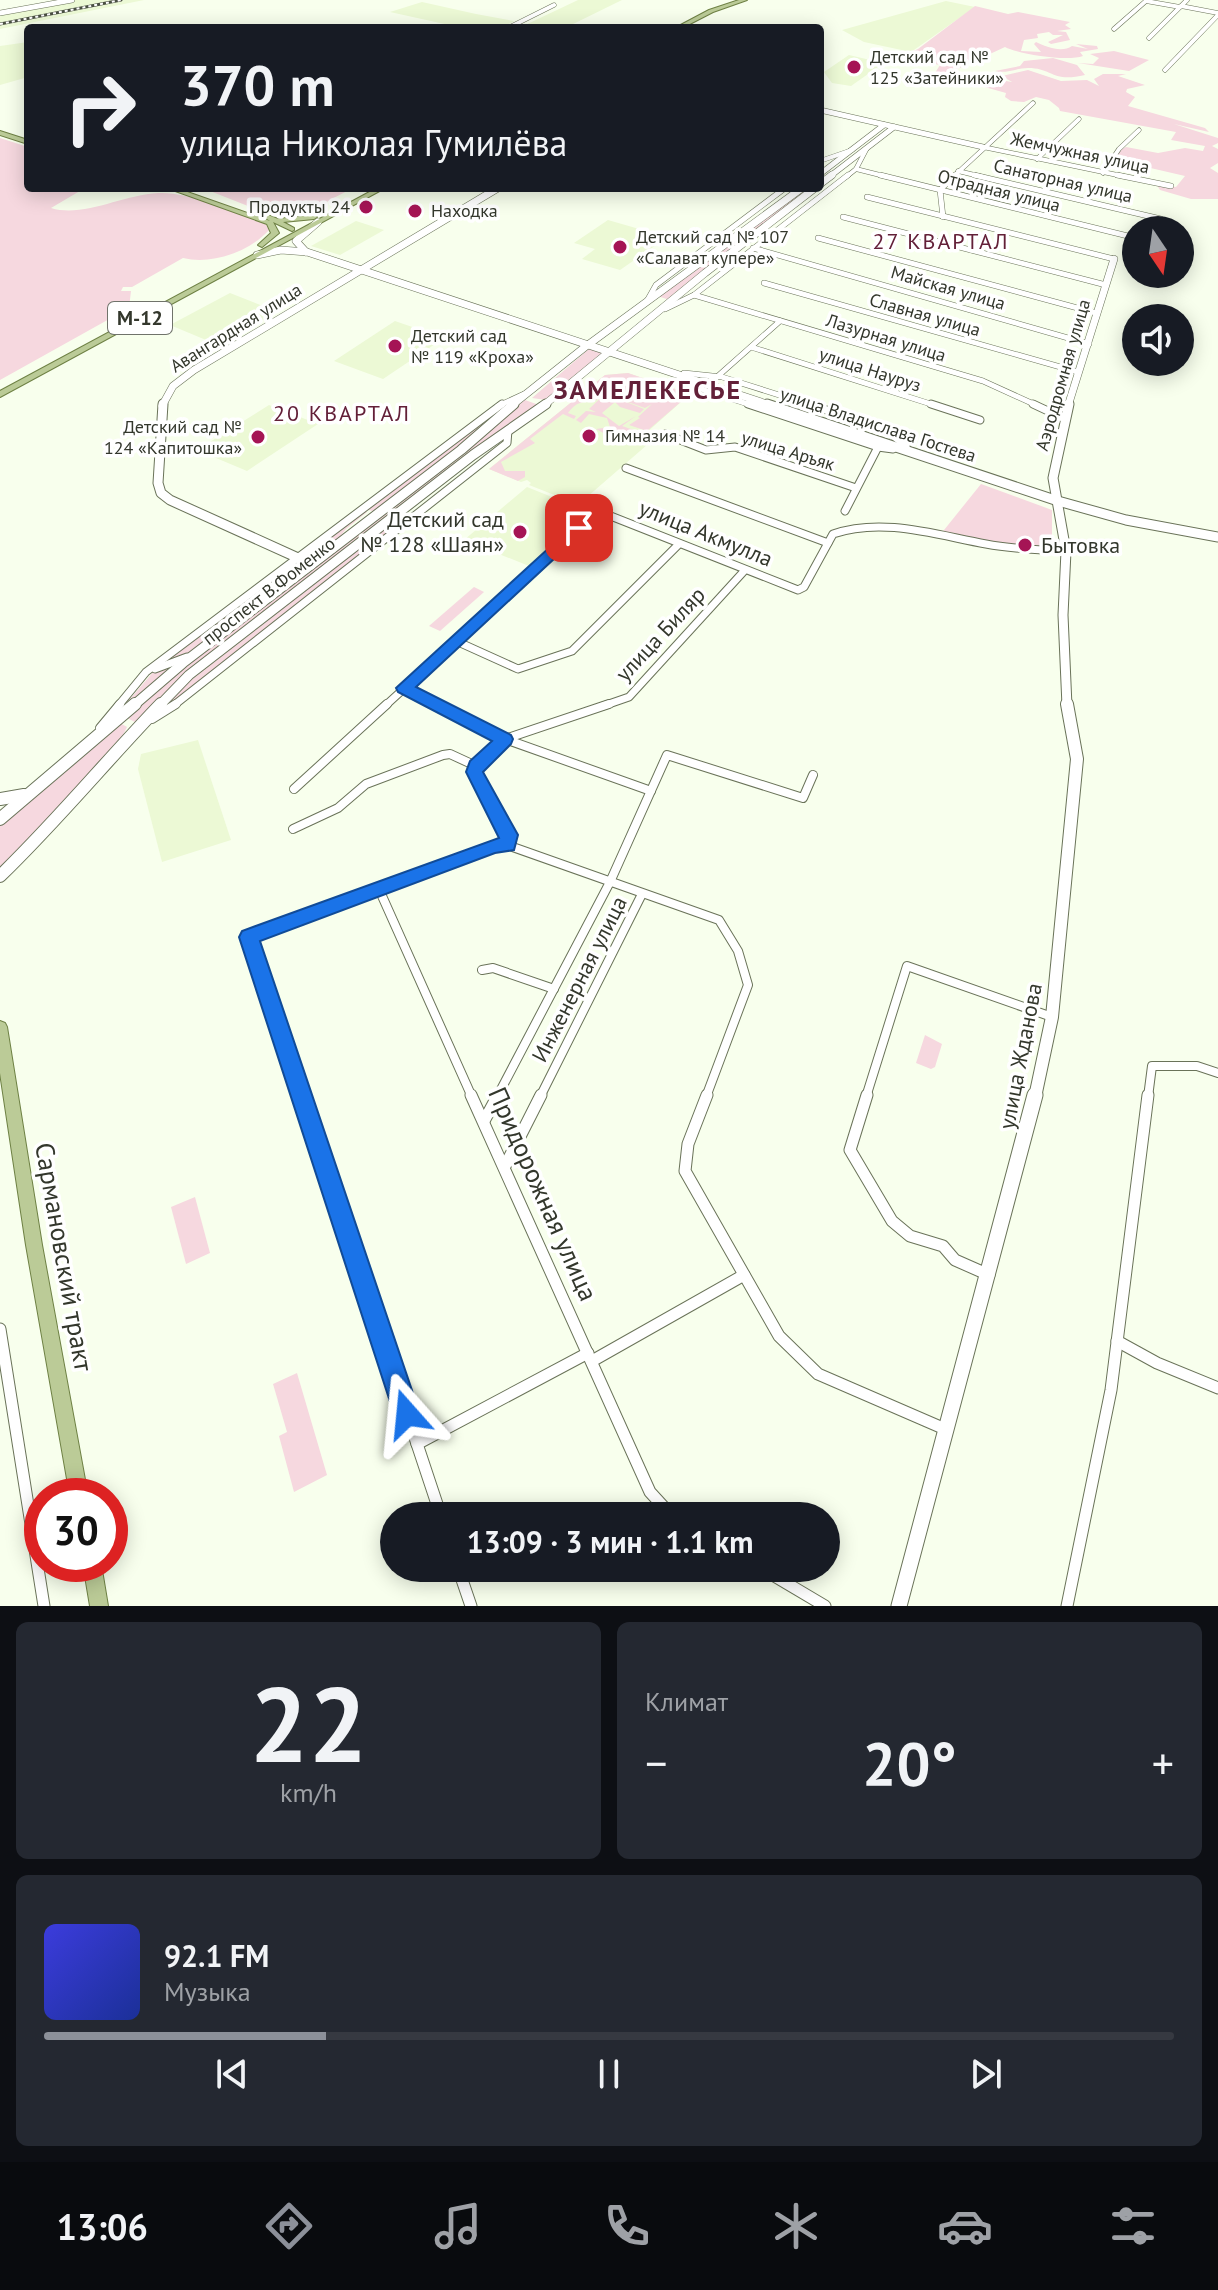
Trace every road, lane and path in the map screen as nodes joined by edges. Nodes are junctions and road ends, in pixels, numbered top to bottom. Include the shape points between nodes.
1 (72, 0) edge
2 (732, 0) edge
3 (744, 0) edge
4 (1147, 0) edge
5 (1187, 0) edge
6 (554, 5) dead end
7 (1181, 6) junction
8 (0, 13) edge
9 (1218, 14) edge
10 (516, 24) edge
11 (680, 24) edge
12 (681, 24) edge
13 (1114, 29) dead end
14 (1149, 38) dead end
15 (1165, 70) dead end
16 (1033, 103) dead end
17 (824, 111) edge
18 (1079, 119) dead end
19 (884, 125) junction
20 (894, 127) junction
21 (1139, 130) dead end
22 (0, 131) edge
23 (24, 139) edge
24 (867, 148) junction
25 (978, 148) junction
26 (852, 150) junction
27 (1037, 159) junction
28 (824, 160) edge
29 (856, 169) junction
30 (824, 171) edge
31 (958, 171) junction
32 (1103, 173) junction
33 (824, 181) edge
34 (1171, 186) dead end
35 (940, 190) junction
36 (180, 192) edge
37 (196, 192) edge
38 (362, 192) edge
39 (374, 192) edge
40 (491, 192) edge
41 (780, 192) edge
42 (797, 192) edge
43 (810, 192) edge
44 (203, 194) junction
45 (867, 197) dead end
46 (194, 198) junction
47 (1148, 216) edge
48 (269, 217) junction
49 (843, 217) dead end
50 (943, 217) junction
51 (316, 220) junction
52 (292, 229) junction
53 (1122, 235) edge
54 (818, 238) dead end
55 (280, 242) junction
56 (262, 245) junction
57 (753, 248) junction
58 (307, 252) junction
59 (257, 255) junction
60 (1114, 259) joint
61 (363, 271) junction
62 (764, 283) dead end
63 (1106, 285) junction
64 (694, 295) junction
65 (647, 301) junction
66 (665, 309) junction
67 (1096, 313) junction
68 (780, 321) junction
69 (1089, 344) junction
70 (589, 345) junction
71 (751, 347) junction
72 (612, 352) junction
73 (1078, 372) junction
74 (684, 375) junction
75 (718, 376) junction
76 (0, 386) edge
77 (528, 392) junction
78 (0, 394) edge
79 (551, 401) junction
80 (1065, 419) junction
81 (980, 420) dead end
82 (665, 434) dead end
83 (878, 447) junction
84 (905, 448) junction
85 (626, 468) dead end
86 (856, 488) junction
87 (1057, 497) junction
88 (845, 511) dead end
89 (1218, 530) edge
90 (1218, 537) edge
91 (828, 543) junction
92 (679, 544) junction
93 (1066, 551) junction
94 (296, 557) junction
95 (745, 570) junction
96 (456, 641) junction
97 (195, 654) junction
98 (146, 672) junction
99 (404, 688) junction
100 (107, 725) junction
101 (133, 733) junction
102 (92, 738) junction
103 (505, 739) junction
104 (476, 766) junction
105 (813, 775) dead end
106 (294, 789) dead end
107 (651, 791) junction
108 (28, 794) junction
109 (0, 799) edge
110 (0, 819) edge
111 (293, 829) dead end
112 (507, 845) junction
113 (0, 876) edge
114 (610, 882) junction
115 (378, 887) junction
116 (642, 894) junction
117 (482, 970) dead end
118 (554, 989) junction
119 (1052, 1017) junction
120 (0, 1027) edge
121 (2, 1053) edge
122 (1218, 1073) edge
123 (484, 1121) junction
124 (505, 1166) junction
125 (744, 1275) junction
126 (989, 1275) junction
127 (0, 1329) edge
128 (1117, 1341) junction
129 (590, 1357) junction
130 (1218, 1388) edge
131 (945, 1429) junction
132 (417, 1444) junction
133 (76, 1478) edge
134 (436, 1502) edge
135 (659, 1502) edge
136 (95, 1582) edge
137 (463, 1582) edge
138 (785, 1582) edge
139 (44, 1606) edge
140 (99, 1606) edge
141 (471, 1606) edge
142 (825, 1606) edge
143 (899, 1606) edge
144 (1067, 1606) edge

1 - 8 main road
2 - 11 main road
3 - 12 main road
4 - 7 street
4 - 13 street
5 - 7 street
6 - 10 street
7 - 9 street
7 - 14 street
9 - 15 street
16 - 25 street
17 - 19 main road
18 - 27 street
19 - 20 main road
19 - 26 main road
20 - 24 main road
20 - 25 main road
21 - 32 street
22 - 23 main road
24 - 29 street
24 - 33 main road
25 - 27 street, Жемчужная улица
25 - 31 street
26 - 28 street
26 - 30 main road
27 - 32 street, Жемчужная улица
29 - 35 street, Отрадная улица
29 - 57 street
31 - 35 street
31 - 47 street, Санаторная улица
32 - 34 street, Жемчужная улица
35 - 50 street
35 - 53 street, Отрадная улица
36 - 46 main road
37 - 44 main road
38 - 51 main road, М-12
39 - 51 main road, М-12
40 - 61 main road, Авангардная улица
41 - 65 street via 656,285
42 - 65 main road, проспект В.Фоменко
43 - 66 main road, проспект В.Фоменко
44 - 46 main road
44 - 48 main road
45 - 50 street
46 - 56 main road via 270,223 275,233
48 - 51 main road
48 - 52 main road
49 - 63 street
50 - 60 street
51 - 52 main road, М-12
51 - 55 main road, М-12
51 - 58 main road via 296,241
52 - 55 main road
52 - 56 main road, М-12
54 - 67 street
55 - 59 main road, М-12
56 - 76 main road, М-12
57 - 64 street
57 - 69 street, Майская улица
58 - 59 main road, улица Владислава Гостева
58 - 61 main road, улица Владислава Гостева
59 - 78 main road, М-12
60 - 63 main road, Аэродромная улица
61 - 70 main road, улица Владислава Гостева
61 - 94 main road, Авангардная улица via 187,374 170,389 161,409 161,493
62 - 73 street, Славная улица
63 - 67 main road, Аэродромная улица
64 - 66 street
64 - 68 street, Лазурная улица
65 - 66 main road via 663,299
65 - 70 main road, проспект В.Фоменко
66 - 72 main road, проспект В.Фоменко
67 - 69 main road, Аэродромная улица
68 - 71 street
68 - 80 street, Лазурная улица via 983,381
69 - 73 main road, Аэродромная улица
70 - 72 main road, улица Владислава Гостева
70 - 77 main road, проспект В.Фоменко
71 - 75 street
71 - 81 street, улица Науруз
72 - 74 main road, улица Владислава Гостева
72 - 79 main road, проспект В.Фоменко
73 - 80 main road, Аэродромная улица
74 - 75 street
74 - 83 street via 704,390
74 - 84 main road, улица Владислава Гостева
75 - 84 street via 885,429
77 - 79 main road via 526,399 532,403
77 - 94 street via 499,406
77 - 97 main road, проспект В.Фоменко via 461,450
79 - 101 main road, проспект В.Фоменко via 189,675
80 - 87 main road, Аэродромная улица via 1053,478
82 - 86 street, улица Аръяк via 706,450 735,447
83 - 84 street
83 - 86 street
84 - 87 main road, улица Владислава Гостева
85 - 91 street
86 - 88 street
87 - 89 main road, улица Владислава Гостева
87 - 90 main road, улица Владислава Гостева via 1126,520
87 - 93 main road, улица Жданова
91 - 93 street via 841,530 905,529 1002,547
91 - 95 street, улица Акмулла via 798,590
92 - 95 street, улица Акмулла
92 - 96 street via 572,651 518,669
92 - 96 street, улица Акмулла via 601,511
93 - 119 main road, улица Жданова via 1064,678 1077,759
94 - 98 street
95 - 103 street, улица Биляр via 629,697
96 - 99 street
97 - 98 street
97 - 100 main road, проспект В.Фоменко
98 - 102 street
99 - 103 street
99 - 106 street
100 - 101 main road via 122,722
100 - 102 main road, проспект В.Фоменко
101 - 113 main road, проспект В.Фоменко via 56,822
102 - 108 main road, проспект В.Фоменко
103 - 104 street, улица Биляр
103 - 107 street
104 - 111 street via 443,755 366,784 338,808
104 - 112 street via 508,835
105 - 107 street via 803,798 667,755
107 - 114 street
108 - 109 main road
108 - 110 main road, проспект В.Фоменко
112 - 114 street
112 - 115 street via 494,845
114 - 116 street
114 - 118 street
115 - 123 street, Придорожная улица
115 - 132 street via 249,937
116 - 124 street, Инженерная улица
116 - 125 street via 719,920 747,971 748,985 688,1144 685,1171
117 - 118 street via 493,968
118 - 123 street
119 - 126 main road, улица Жданова
119 - 126 street via 907,966 850,1150 892,1221 910,1236 943,1246 955,1260
120 - 121 main road, Сармановский тракт
121 - 133 main road, Сармановский тракт
122 - 128 street via 1197,1066 1152,1066
123 - 124 street, Придорожная улица
124 - 129 street, Придорожная улица
125 - 129 street
125 - 131 street via 779,1336 818,1374
126 - 131 main road, улица Жданова
127 - 139 street
128 - 130 street
128 - 144 street
129 - 132 street
129 - 135 street, Придорожная улица
131 - 143 main road, улица Жданова
132 - 134 street
136 - 140 main road
137 - 141 street
138 - 142 street

